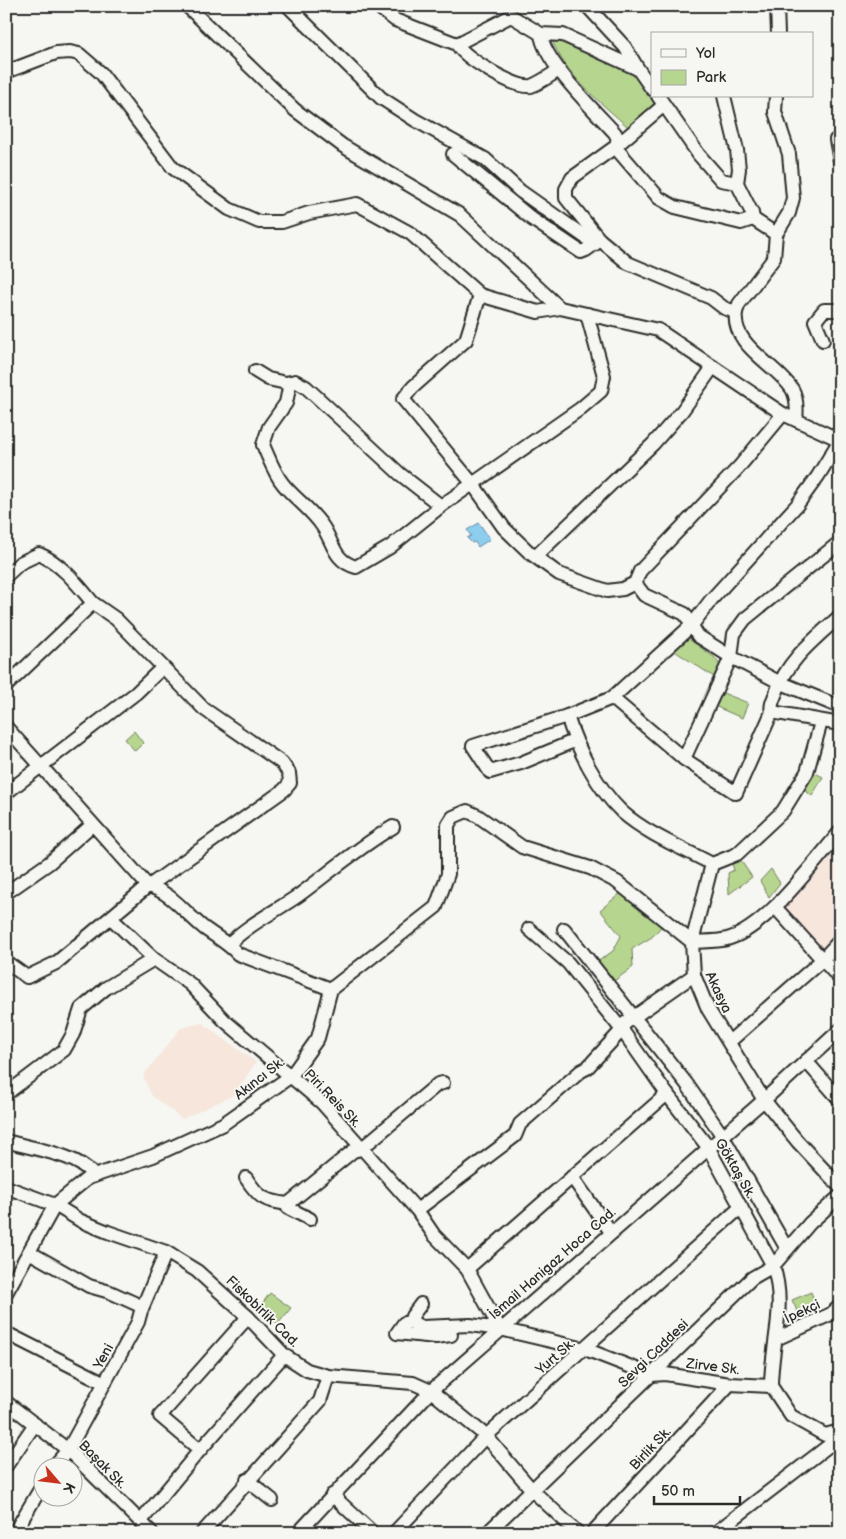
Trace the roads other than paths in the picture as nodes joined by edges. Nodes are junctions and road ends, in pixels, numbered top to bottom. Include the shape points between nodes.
1 (187, 6) edge
2 (288, 6) edge
3 (377, 6) edge
4 (587, 6) edge
5 (777, 6) edge
6 (778, 32) edge
7 (541, 34) junction
8 (457, 44) junction
9 (638, 69) junction
10 (559, 70) junction
11 (6, 72) edge
12 (651, 87) edge
13 (724, 98) edge
14 (776, 98) edge
15 (661, 100) edge
16 (840, 137) edge
17 (615, 146) junction
18 (453, 154) dead end
19 (840, 161) edge
20 (737, 183) junction
21 (753, 219) junction
22 (776, 234) junction
23 (598, 242) junction
24 (480, 295) junction
25 (560, 308) junction
26 (840, 310) edge
27 (736, 312) junction
28 (586, 314) junction
29 (823, 340) dead end
30 (713, 367) junction
31 (255, 371) dead end
32 (286, 383) junction
33 (782, 414) junction
34 (796, 420) junction
35 (840, 440) edge
36 (472, 483) junction
37 (440, 506) junction
38 (840, 542) edge
39 (536, 556) junction
40 (6, 576) edge
41 (635, 583) junction
42 (93, 603) junction
43 (840, 616) edge
44 (692, 625) junction
45 (731, 657) junction
46 (162, 668) junction
47 (780, 682) junction
48 (6, 686) edge
49 (612, 698) junction
50 (840, 708) edge
51 (772, 712) junction
52 (567, 716) junction
53 (821, 722) junction
54 (840, 724) edge
55 (6, 726) edge
56 (574, 741) junction
57 (684, 759) junction
58 (42, 765) junction
59 (6, 793) edge
60 (92, 824) junction
61 (393, 827) dead end
62 (840, 832) edge
63 (712, 864) junction
64 (149, 886) junction
65 (6, 893) edge
66 (775, 907) junction
67 (111, 918) junction
68 (564, 928) dead end
69 (528, 929) dead end
70 (840, 940) edge
71 (692, 942) junction
72 (229, 944) junction
73 (154, 959) junction
74 (822, 960) junction
75 (6, 962) edge
76 (694, 975) junction
77 (840, 979) edge
78 (331, 989) junction
79 (634, 1018) junction
80 (622, 1030) junction
81 (840, 1030) edge
82 (729, 1042) junction
83 (806, 1061) junction
84 (292, 1076) junction
85 (443, 1083) dead end
86 (6, 1094) edge
87 (667, 1094) junction
88 (764, 1100) junction
89 (840, 1100) edge
90 (722, 1135) junction
91 (6, 1141) edge
92 (708, 1147) junction
93 (361, 1149) junction
94 (94, 1176) junction
95 (572, 1177) junction
96 (246, 1178) dead end
97 (6, 1187) edge
98 (840, 1187) edge
99 (840, 1196) edge
100 (288, 1204) junction
101 (55, 1205) junction
102 (741, 1207) junction
103 (417, 1210) junction
104 (310, 1219) dead end
105 (611, 1232) junction
106 (787, 1249) junction
107 (29, 1252) junction
108 (166, 1252) junction
109 (773, 1266) junction
110 (467, 1269) junction
111 (6, 1293) edge
112 (421, 1304) dead end
113 (143, 1306) junction
114 (840, 1306) edge
115 (248, 1317) junction
116 (413, 1321) junction
117 (500, 1329) junction
118 (6, 1332) edge
119 (451, 1335) dead end
120 (776, 1340) junction
121 (585, 1349) junction
122 (284, 1355) junction
123 (652, 1375) junction
124 (328, 1376) junction
125 (105, 1383) junction
126 (730, 1384) junction
127 (770, 1386) junction
128 (430, 1390) junction
129 (6, 1402) edge
130 (35, 1424) junction
131 (840, 1431) edge
132 (486, 1436) junction
133 (840, 1437) edge
134 (68, 1450) junction
135 (200, 1450) junction
136 (63, 1456) edge
137 (6, 1466) edge
138 (246, 1480) junction
139 (532, 1490) junction
140 (332, 1496) junction
141 (272, 1500) dead end
142 (32, 1503) edge
143 (140, 1521) junction
144 (14, 1533) edge
145 (152, 1533) edge
146 (202, 1533) edge
147 (298, 1533) edge
148 (373, 1533) edge
149 (394, 1533) edge
150 (488, 1533) edge
151 (578, 1533) edge
152 (592, 1533) edge
153 (715, 1533) edge

1 - 25 street via 295,110 343,146 460,216
2 - 23 street via 381,98 485,159 520,191
3 - 8 street via 395,20
4 - 9 street via 624,47
5 - 6 street
7 - 8 street via 511,16
7 - 9 street via 563,35
7 - 10 street via 541,41
8 - 10 street via 461,52 486,68 520,84 530,86
9 - 12 street
10 - 17 street via 616,133
11 - 24 street via 56,53 79,54 101,73 173,168 229,209 259,222 282,222 357,204 410,233
13 - 20 street via 739,169
14 - 22 street via 775,112 789,154 793,198 789,213
15 - 17 street
15 - 20 street via 721,180
16 - 19 street via 836,140
17 - 21 street via 659,198 675,207 741,223
17 - 23 street via 572,178 566,189 566,198
18 - 23 street via 532,219 580,252
20 - 21 street
21 - 22 street
22 - 27 street via 774,258
23 - 27 street via 628,263
24 - 25 street via 538,312
24 - 36 street via 466,340 412,387 403,399
25 - 28 street
26 - 29 street via 824,310 815,321
27 - 34 street via 734,323 742,336 792,390 798,410
28 - 30 street via 658,330
28 - 36 street via 604,376 601,391
30 - 33 street
30 - 39 street via 682,411 653,444
31 - 32 street via 268,379
32 - 37 street via 296,381 306,386 400,474
32 - 37 street via 290,388 286,403 269,427 264,445 282,483 323,527 332,549 347,565 356,568 369,561
33 - 34 street
33 - 41 street via 739,467 640,571
34 - 35 street
35 - 44 street via 797,505
36 - 37 street
36 - 39 street via 504,528
38 - 45 street via 745,619 734,634
39 - 41 street via 559,574 607,591
40 - 42 street via 30,556 39,554 49,558 75,581
41 - 44 street via 644,595 685,614
42 - 46 street via 116,619
42 - 48 street
43 - 47 street via 791,664
44 - 45 street via 698,636
44 - 49 street
45 - 47 street
45 - 57 street
46 - 58 street via 136,693
46 - 64 street via 204,709 282,763 289,773 290,783 265,805
47 - 50 street
47 - 51 street
49 - 52 street
49 - 57 street
51 - 53 street
51 - 57 street via 736,793
52 - 56 street
52 - 56 street via 473,746 490,772
53 - 54 street
53 - 63 street via 807,772 783,811 737,854
55 - 58 street
56 - 63 street via 594,776 622,812
58 - 59 street
58 - 60 street
60 - 64 street
60 - 65 street via 50,863
61 - 72 street via 370,840
62 - 66 street
63 - 71 street, Akasya
64 - 67 street
64 - 72 street via 176,900 196,922
66 - 71 street via 739,934 726,939
66 - 74 street
67 - 73 street, Piri Reis Sk.
67 - 75 street via 56,963 27,978
68 - 79 street, Göktaş Sk.
69 - 80 street, Göktaş Sk. via 568,963
70 - 74 street
71 - 76 street, Akasya
71 - 78 street via 617,882 590,868 522,847 467,811 453,817 448,825 448,874 436,907
72 - 78 street via 238,954
73 - 84 street, Piri Reis Sk. via 190,984 225,1021
73 - 86 street via 106,988 81,1009 64,1050
74 - 77 street
74 - 82 street
76 - 79 street
76 - 82 street, Akasya via 708,1009
78 - 84 street, Akıncı Sk. via 318,1038
79 - 80 street via 624,1024
79 - 90 street, Göktaş Sk.
80 - 87 street, Göktaş Sk.
80 - 103 street via 587,1068 520,1124 515,1136
81 - 83 street, İsmail Hanigaz Hoca Cad.
82 - 88 street, Akasya
83 - 88 street, İsmail Hanigaz Hoca Cad.
83 - 89 street
84 - 93 street, Piri Reis Sk. via 322,1103
84 - 94 street, Akıncı Sk. via 223,1124 154,1156
85 - 93 street via 398,1116
87 - 92 street, Göktaş Sk.
87 - 95 street
88 - 90 street, İsmail Hanigaz Hoca Cad.
88 - 98 street, Akasya
90 - 92 street, İsmail Hanigaz Hoca Cad.
90 - 106 street, Göktaş Sk.
91 - 94 street via 67,1157 88,1167
92 - 102 street, Göktaş Sk.
92 - 105 street, İsmail Hanigaz Hoca Cad.
93 - 100 street via 353,1151
93 - 103 street, Piri Reis Sk.
94 - 101 street, Akıncı Sk.
95 - 105 street
95 - 110 street
96 - 100 street via 256,1195
97 - 101 street, Fiskobirlik Cad.
99 - 106 street, Sevgi Caddesi
100 - 104 street via 288,1208
101 - 107 street
101 - 108 street, Fiskobirlik Cad. via 81,1221
102 - 109 street, Göktaş Sk.
102 - 121 street, Yurt Sk.
103 - 110 street, Piri Reis Sk. via 434,1235
105 - 117 street, İsmail Hanigaz Hoca Cad.
106 - 109 street, Sevgi Caddesi
107 - 111 street
107 - 113 street via 89,1286
108 - 113 street, Yeni
108 - 115 street, Fiskobirlik Cad. via 197,1271
109 - 120 street, Göktaş Sk. via 779,1284
109 - 123 street, Sevgi Caddesi via 752,1278
110 - 117 street, Piri Reis Sk.
112 - 116 street via 412,1316
113 - 125 street, Yeni via 138,1322
114 - 120 street, İpekçi via 831,1314
115 - 122 street, Fiskobirlik Cad.
115 - 135 street via 160,1416
116 - 117 street, Zirve Sk. via 422,1327 470,1325
116 - 119 street via 404,1322 398,1333 436,1337
117 - 121 street, Zirve Sk.
117 - 128 street, İsmail Hanigaz Hoca Cad.
118 - 125 street
120 - 127 street, Göktaş Sk.
121 - 123 street, Zirve Sk.
121 - 132 street, Yurt Sk.
122 - 124 street, Fiskobirlik Cad. via 307,1370
122 - 135 street
123 - 126 street, Zirve Sk.
123 - 139 street, Sevgi Caddesi
124 - 128 street, Fiskobirlik Cad. via 413,1383
124 - 138 street via 320,1401
125 - 134 street, Yeni
126 - 127 street, Zirve Sk.
126 - 152 street, Birlik Sk.
127 - 131 street via 791,1416 825,1435
128 - 132 street, Fiskobirlik Cad.
128 - 140 street, İsmail Hanigaz Hoca Cad.
129 - 130 street, Başak Sk.
130 - 134 street, Başak Sk.
130 - 137 street
132 - 139 street, Fiskobirlik Cad.
132 - 149 street, Yurt Sk.
133 - 153 street
134 - 136 street, Yeni
134 - 143 street, Başak Sk.
135 - 143 street
138 - 141 street
138 - 146 street
139 - 150 street, Sevgi Caddesi
139 - 151 street, Fiskobirlik Cad.
140 - 147 street, İsmail Hanigaz Hoca Cad.
140 - 148 street
142 - 144 street
143 - 145 street, Başak Sk.

